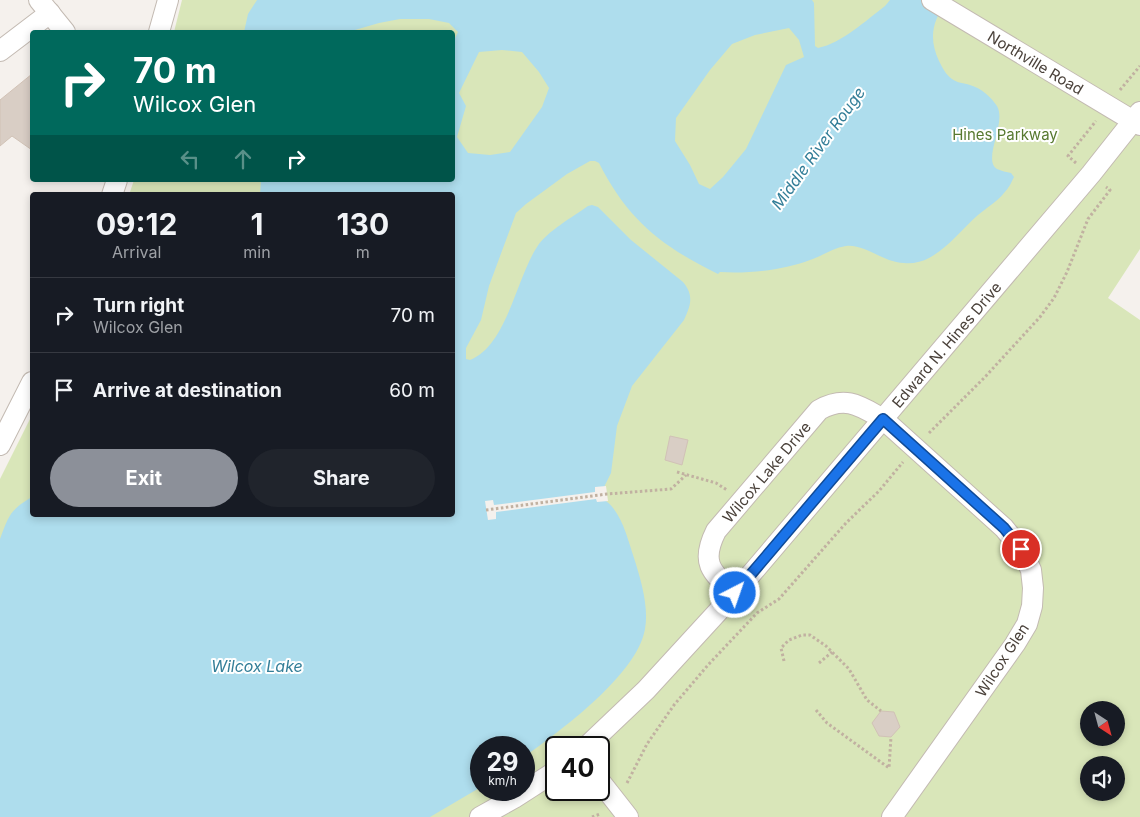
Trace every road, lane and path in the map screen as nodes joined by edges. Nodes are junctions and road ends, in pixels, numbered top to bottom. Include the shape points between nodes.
1 (168, 0) edge
2 (932, 0) edge
3 (45, 7) edge
4 (63, 30) edge
5 (160, 30) edge
6 (0, 52) edge
7 (1138, 119) edge
8 (30, 386) edge
9 (883, 419) junction
10 (0, 445) edge
11 (676, 472) dead end
12 (686, 474) junction
13 (742, 499) junction
14 (486, 510) dead end
15 (735, 593) junction
16 (832, 652) junction
17 (784, 661) dead end
18 (819, 664) dead end
19 (816, 710) dead end
20 (881, 711) dead end
21 (598, 736) edge
22 (891, 737) dead end
23 (545, 778) edge
24 (610, 794) edge
25 (480, 817) edge
26 (628, 817) edge
27 (892, 817) edge

1 - 5 street
2 - 7 street, Northville Road
3 - 4 street
3 - 6 street
7 - 9 street, Edward N. Hines Drive
8 - 10 street
9 - 13 street, Wilcox Lake Drive via 850,402 828,405 819,410
9 - 15 street, Edward N. Hines Drive
9 - 27 street, Wilcox Glen via 1004,528 1021,549 1031,570 1033,588 1027,624 1015,644
11 - 12 path
12 - 13 path via 716,483
12 - 14 path via 671,489
13 - 15 street, Wilcox Lake Drive via 709,545 711,569
15 - 21 street, Edward N. Hines Drive via 646,690
16 - 17 path via 810,636 802,635 788,640 781,648
16 - 18 path
16 - 20 path via 849,669 868,700
19 - 22 path via 827,723 889,768
23 - 25 street
24 - 26 street

